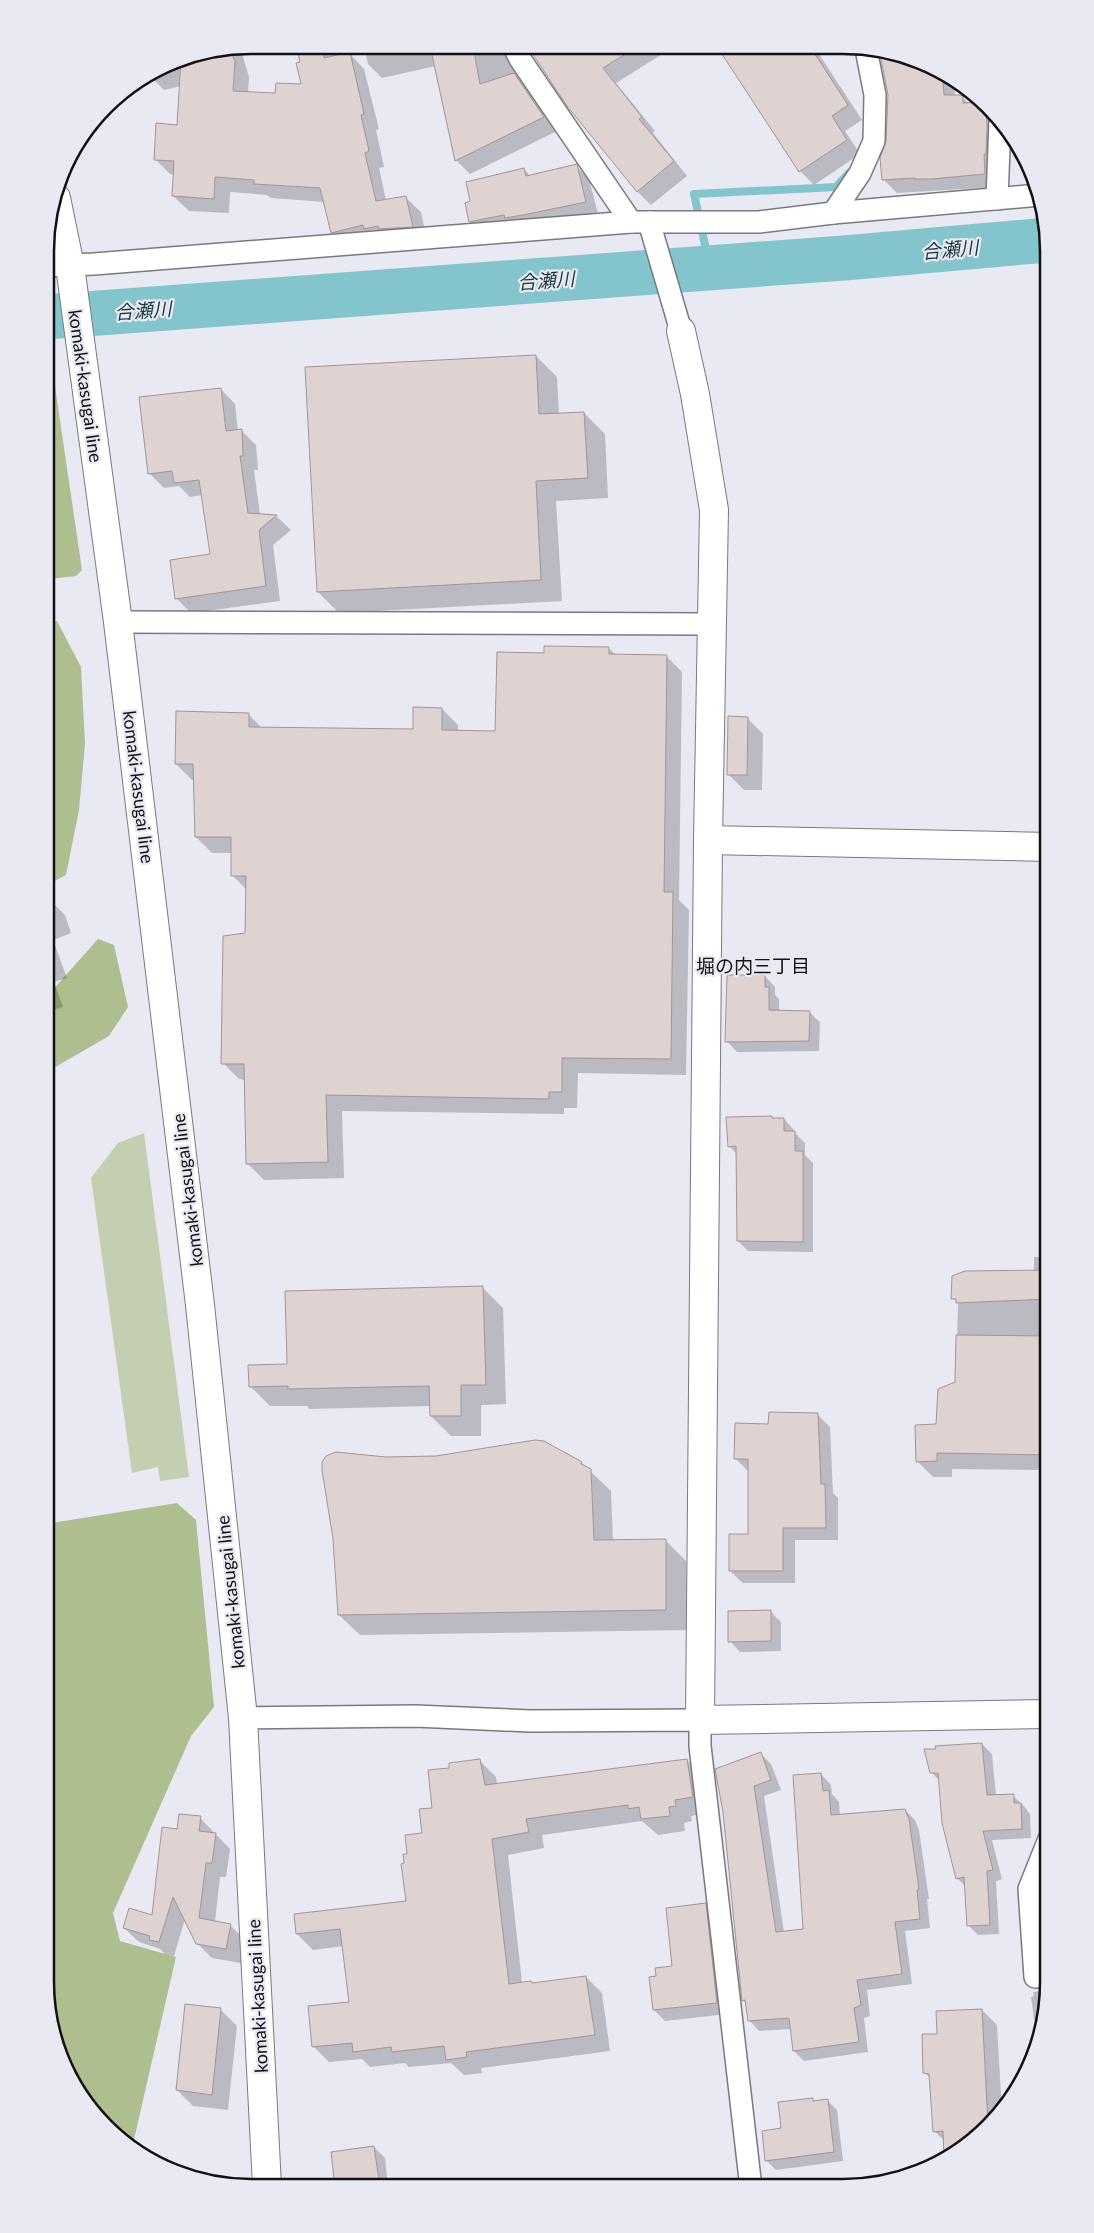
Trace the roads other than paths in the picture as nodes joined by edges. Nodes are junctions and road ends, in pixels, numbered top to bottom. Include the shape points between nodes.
1 (518, 54) edge
2 (867, 55) edge
3 (1000, 132) edge
4 (1033, 196) edge
5 (997, 199) junction
6 (833, 213) junction
7 (58, 215) edge
8 (643, 224) junction
9 (63, 274) edge
10 (681, 332) joint
11 (118, 622) junction
12 (711, 624) junction
13 (708, 840) junction
14 (1040, 847) edge
15 (1040, 1714) edge
16 (243, 1718) junction
17 (700, 1720) junction
18 (1040, 1862) edge
19 (1040, 1977) edge
20 (267, 2179) edge
21 (750, 2179) edge

1 - 8 street
2 - 6 street via 875,95 874,141 860,174
3 - 5 street
4 - 5 street
5 - 6 street
6 - 8 street via 759,222
7 - 9 street, komaki-kasugai line
8 - 9 street
8 - 10 street
9 - 11 street, komaki-kasugai line via 81,354
10 - 12 street via 714,510
11 - 12 street
11 - 16 street, komaki-kasugai line via 200,1305
12 - 13 street
13 - 14 street
13 - 17 street
15 - 17 street
16 - 17 street via 415,1716 530,1721
16 - 20 street, komaki-kasugai line
17 - 21 street via 700,1746
18 - 19 street via 1029,1889 1035,1978

